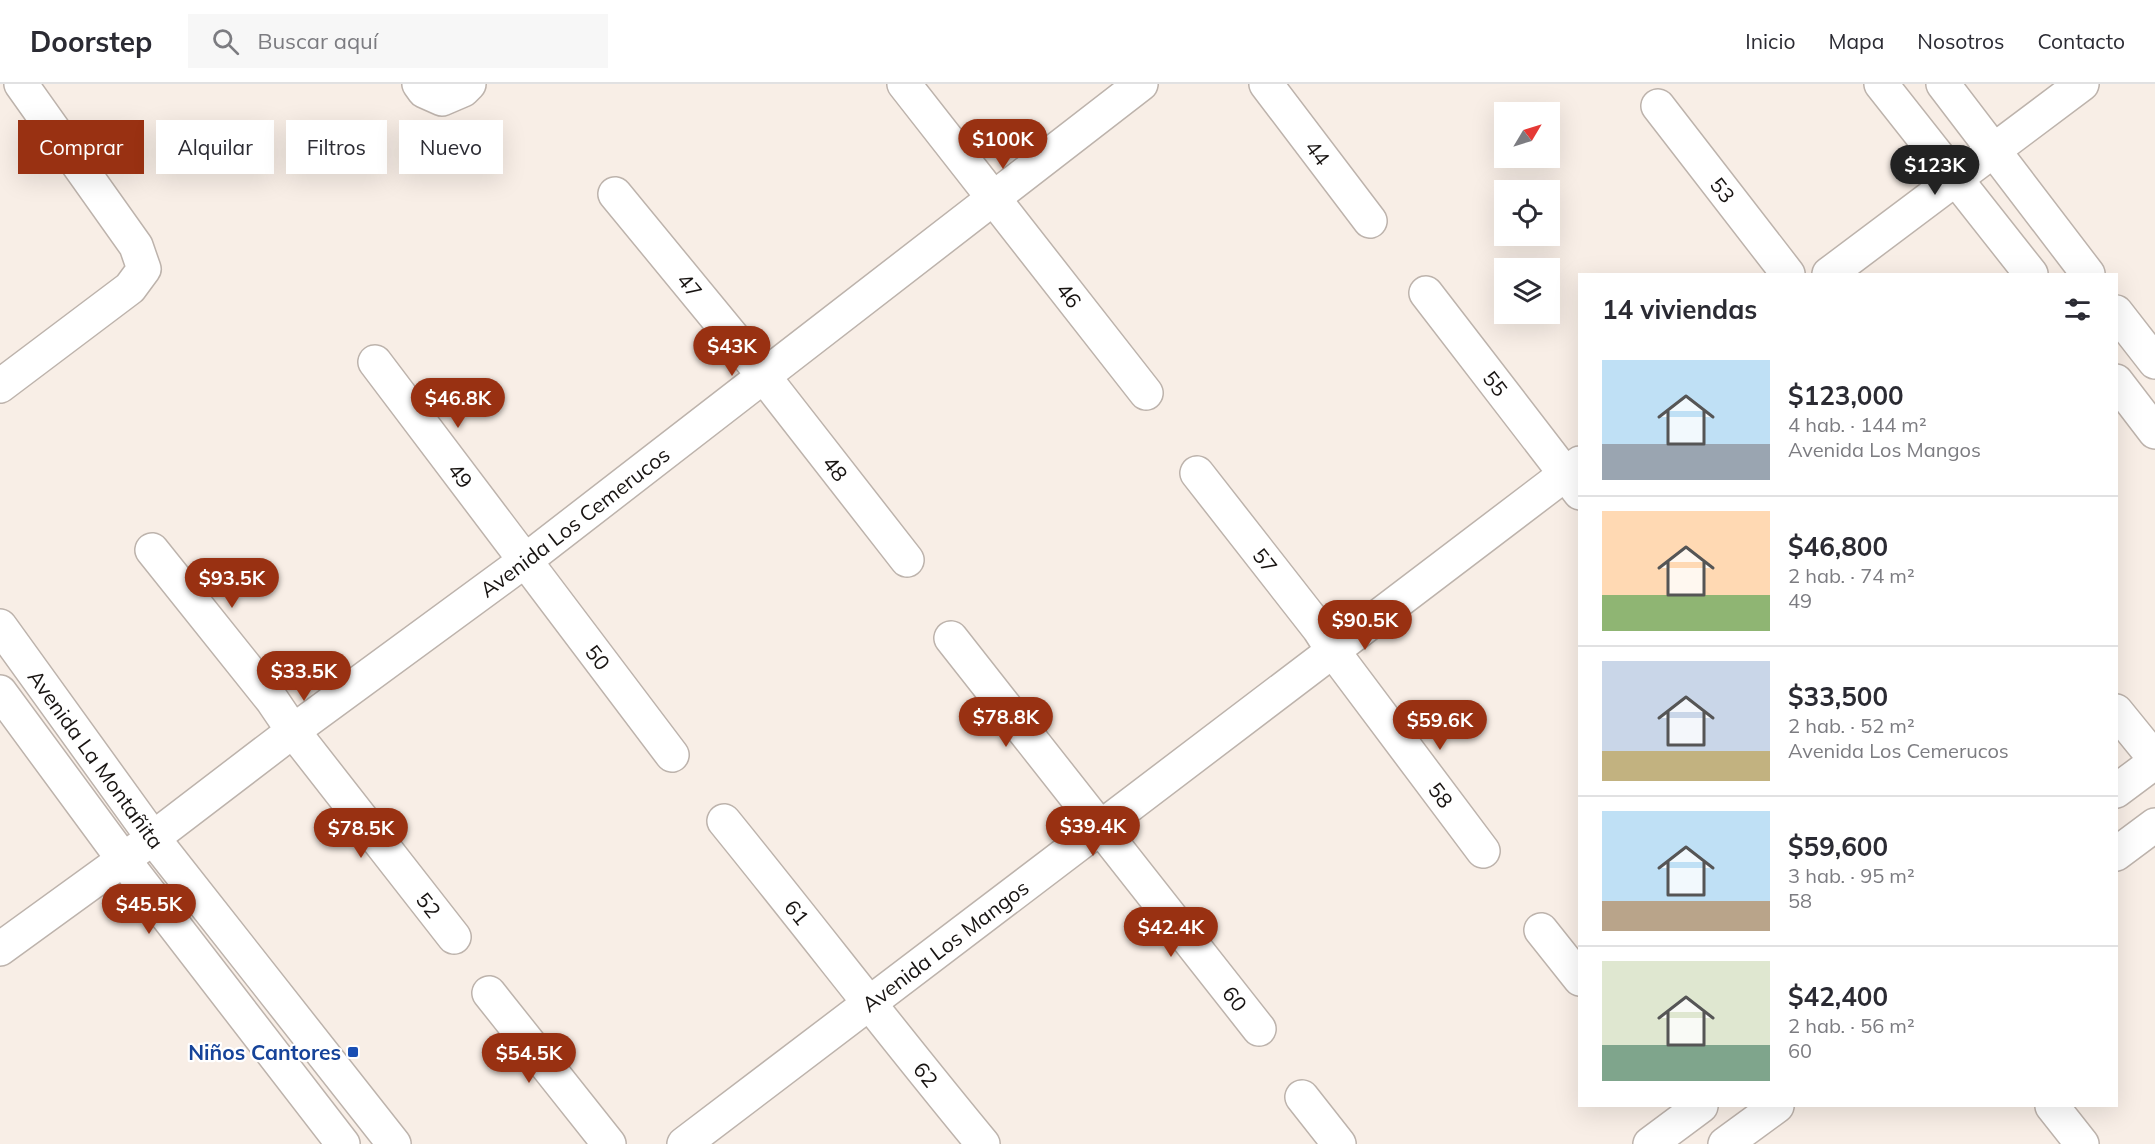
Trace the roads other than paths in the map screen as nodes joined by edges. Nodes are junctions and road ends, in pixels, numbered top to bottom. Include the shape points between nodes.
1 (21, 84) edge
2 (470, 84) edge
3 (904, 84) edge
4 (1141, 84) edge
5 (1266, 84) edge
6 (1881, 84) edge
7 (1943, 84) edge
8 (2082, 84) edge
9 (422, 88) edge
10 (1658, 106) dead end
11 (1993, 150) junction
12 (1955, 180) junction
13 (615, 194) dead end
14 (992, 198) junction
15 (1370, 221) dead end
16 (1787, 273) edge
17 (1829, 273) edge
18 (2030, 273) edge
19 (2087, 273) edge
20 (1426, 293) dead end
21 (2118, 315) edge
22 (375, 362) dead end
23 (2155, 362) edge
24 (764, 377) junction
25 (2118, 384) edge
26 (0, 386) edge
27 (1146, 393) dead end
28 (2155, 432) edge
29 (1197, 473) dead end
30 (1575, 477) edge
31 (152, 550) dead end
32 (526, 560) junction
33 (907, 560) dead end
34 (0, 626) edge
35 (951, 638) dead end
36 (1333, 651) junction
37 (0, 692) edge
38 (2118, 714) edge
39 (293, 731) junction
40 (672, 755) dead end
41 (2155, 760) edge
42 (2118, 789) edge
43 (724, 820) dead end
44 (2155, 825) edge
45 (1102, 827) junction
46 (153, 838) junction
47 (1483, 850) dead end
48 (2118, 853) edge
49 (123, 859) junction
50 (1541, 930) dead end
51 (454, 937) dead end
52 (0, 949) edge
53 (1578, 976) edge
54 (489, 993) dead end
55 (870, 1003) junction
56 (1259, 1029) dead end
57 (1302, 1097) dead end
58 (1776, 1107) edge
59 (2053, 1107) edge
60 (1687, 1109) edge
61 (343, 1144) edge
62 (394, 1144) edge
63 (609, 1144) edge
64 (684, 1144) edge
65 (983, 1144) edge
66 (1339, 1144) edge
67 (1650, 1144) edge
68 (1725, 1144) edge
69 (2082, 1144) edge

1 - 26 street via 136,246 144,269 130,288
2 - 9 street via 442,99
3 - 14 street, 46
4 - 14 street, Avenida Los Cemerucos
5 - 15 street, 44
6 - 12 street
7 - 11 street
8 - 11 street
10 - 16 street, 53
11 - 12 street
11 - 19 street
12 - 17 street
12 - 18 street
13 - 24 street, 47
14 - 24 street, Avenida Los Cemerucos
14 - 27 street, 46
20 - 30 street, 55
21 - 23 street
22 - 32 street, 49
24 - 32 street, Avenida Los Cemerucos
24 - 33 street, 48
25 - 28 street
29 - 36 street, 57
30 - 36 street, Avenida Los Mangos
31 - 39 street, 52
32 - 39 street, Avenida Los Cemerucos
32 - 40 street, 50
34 - 46 street, Avenida La Montañita
35 - 45 street, 60
36 - 45 street, Avenida Los Mangos
36 - 47 street, 58
37 - 49 street, Avenida La Montañita
38 - 41 street
39 - 46 street, Avenida Los Cemerucos
39 - 51 street, 52
41 - 42 street
43 - 55 street, 61
44 - 48 street
45 - 55 street, Avenida Los Mangos
45 - 56 street, 60
46 - 49 street, Avenida Los Cemerucos
46 - 62 street, Avenida La Montañita
49 - 52 street, Avenida Los Cemerucos
49 - 61 street, Avenida La Montañita
50 - 53 street
54 - 63 street
55 - 64 street, Avenida Los Mangos
55 - 65 street, 62
57 - 66 street
58 - 68 street
59 - 69 street
60 - 67 street

